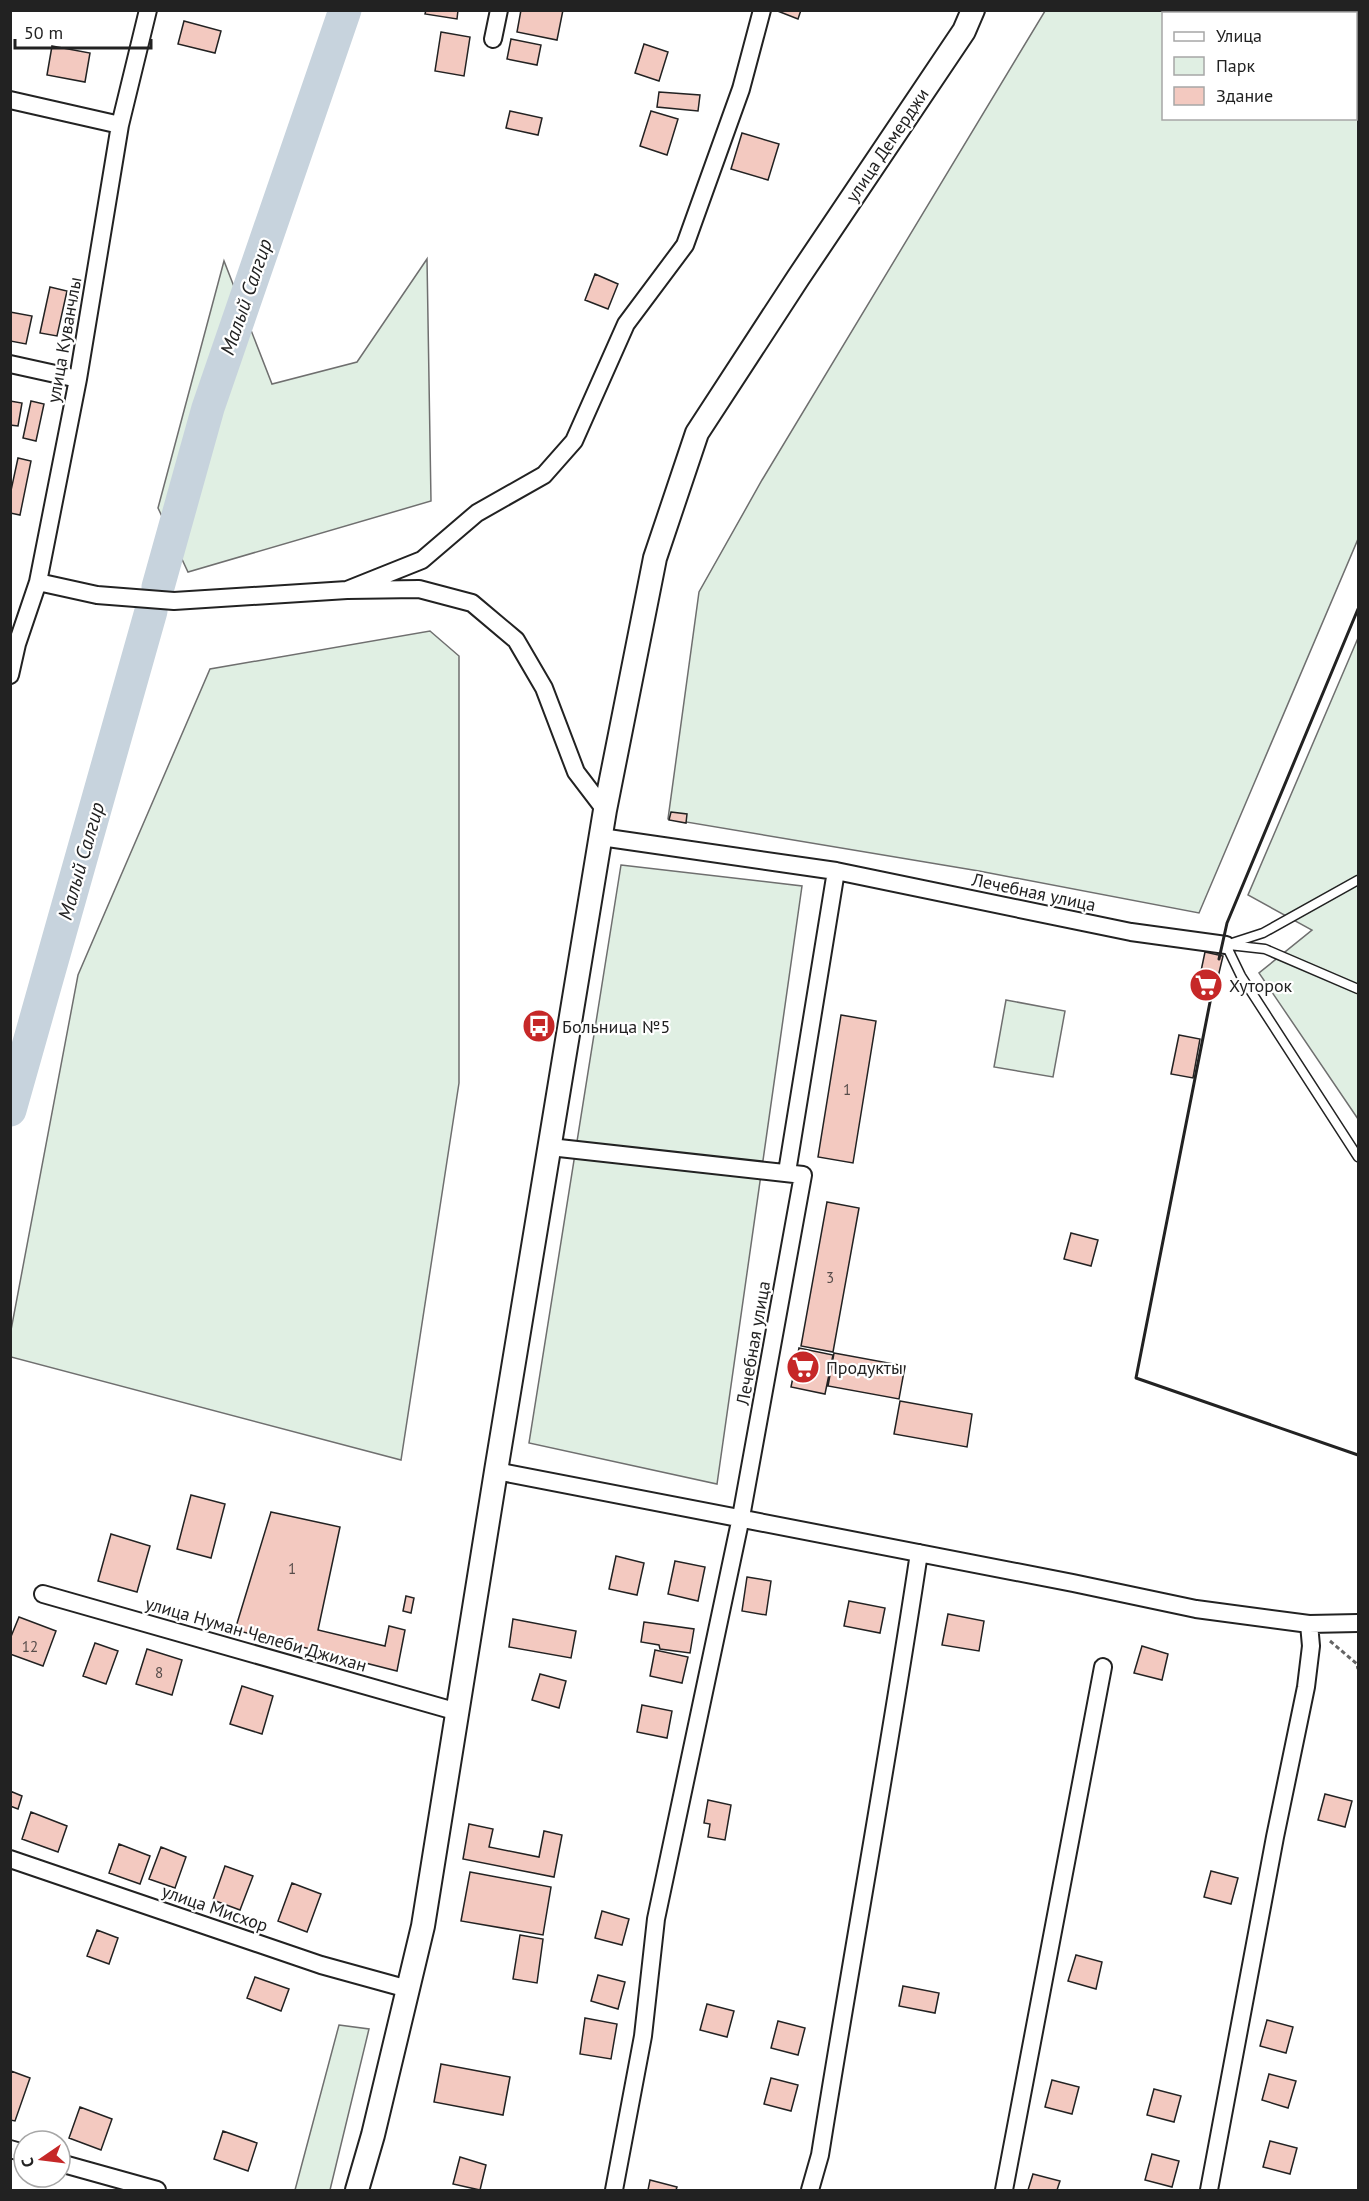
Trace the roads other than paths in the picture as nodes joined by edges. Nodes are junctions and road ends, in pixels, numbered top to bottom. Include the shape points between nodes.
1 (148, 10) edge
2 (499, 10) edge
3 (762, 10) edge
4 (973, 10) edge
5 (493, 39) dead end
6 (10, 100) edge
7 (120, 124) junction
8 (10, 364) edge
9 (78, 379) junction
10 (38, 582) junction
11 (347, 590) junction
12 (14, 643) edge
13 (10, 675) edge
14 (605, 810) junction
15 (601, 837) junction
16 (836, 871) junction
17 (1359, 880) edge
18 (1226, 945) junction
19 (1359, 989) edge
20 (550, 1147) junction
21 (1359, 1157) edge
22 (795, 1174) junction
23 (496, 1471) junction
24 (741, 1517) junction
25 (919, 1552) junction
26 (43, 1594) dead end
27 (1359, 1623) edge
28 (1309, 1624) junction
29 (1103, 1667) dead end
30 (458, 1712) junction
31 (10, 1859) edge
32 (408, 1989) junction
33 (72, 2166) edge
34 (157, 2190) edge
35 (357, 2190) edge
36 (614, 2190) edge
37 (810, 2190) edge
38 (1004, 2190) edge
39 (1209, 2190) edge

1 - 7 street, улица Куванчлы
2 - 5 street
3 - 11 street via 741,89 686,245 626,324 574,441 544,475 477,513 422,560
4 - 14 main road, улица Демерджи via 964,31 696,433 656,558
6 - 7 street
7 - 9 street, улица Куванчлы
8 - 9 street
9 - 10 street, улица Куванчлы
10 - 11 street via 97,595 174,601
10 - 12 street, улица Куванчлы
11 - 14 street via 419,589 472,603 516,640 544,688 576,772
12 - 13 street, улица Куванчлы
14 - 15 main road, улица Демерджи
15 - 16 street, Лечебная улица
15 - 20 main road, улица Демерджи
16 - 18 street, Лечебная улица via 1131,932
16 - 22 street, Лечебная улица
17 - 18 lane via 1263,933
18 - 19 lane via 1265,949
18 - 21 lane via 1241,976
20 - 22 street
20 - 23 main road, улица Демерджи
22 - 24 street, Лечебная улица
23 - 24 street
23 - 30 main road, улица Демерджи
24 - 25 street
24 - 36 street, Лечебная улица via 656,1919 644,2036
25 - 28 street via 1196,1609
25 - 37 street via 820,2155
26 - 30 street, улица Нуман Челеби Джихан
27 - 28 street
28 - 39 street via 1311,1646 1306,1687
29 - 38 street
30 - 32 main road, улица Демерджи via 423,1926
31 - 32 street, улица Мисхор via 321,1965
32 - 35 main road, улица Демерджи
33 - 34 street

